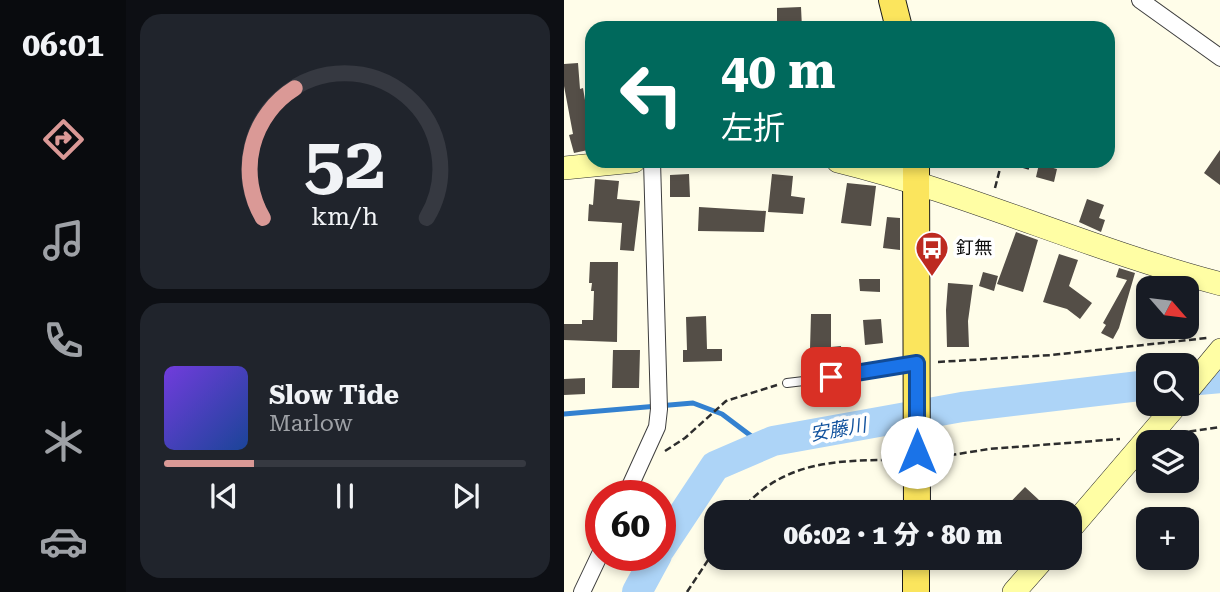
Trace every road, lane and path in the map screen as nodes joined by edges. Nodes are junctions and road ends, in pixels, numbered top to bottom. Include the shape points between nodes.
1 (892, 0) edge
2 (1140, 0) edge
3 (897, 21) edge
4 (1220, 58) edge
5 (585, 166) edge
6 (564, 168) edge
7 (652, 168) edge
8 (888, 168) edge
9 (1000, 168) edge
10 (1027, 168) edge
11 (1031, 169) dead end
12 (917, 172) edge
13 (990, 210) junction
14 (1220, 284) edge
15 (1214, 344) edge
16 (917, 369) junction
17 (1199, 370) edge
18 (787, 383) joint
19 (1167, 416) edge
20 (1220, 426) edge
21 (1155, 430) edge
22 (1182, 430) edge
23 (1136, 435) edge
24 (1136, 452) edge
25 (644, 456) junction
26 (917, 456) junction
27 (633, 480) edge
28 (750, 500) edge
29 (917, 500) edge
30 (1082, 514) edge
31 (704, 566) edge
32 (916, 570) edge
33 (1035, 570) edge
34 (592, 571) edge
35 (1021, 590) edge
36 (582, 592) edge
37 (687, 592) edge
38 (916, 592) edge

1 - 3 main road
2 - 4 street
5 - 6 street
7 - 25 street via 659,410
8 - 12 street
9 - 13 path
10 - 11 path
12 - 13 street
12 - 16 main road
13 - 14 street
15 - 16 path
15 - 17 street
16 - 18 lane
16 - 26 main road
18 - 25 path via 726,401 669,450
19 - 21 street
20 - 22 path
23 - 26 path
24 - 30 street
25 - 27 street
26 - 28 path via 789,472
26 - 29 main road
31 - 37 path
32 - 38 main road
33 - 35 street
34 - 36 street

